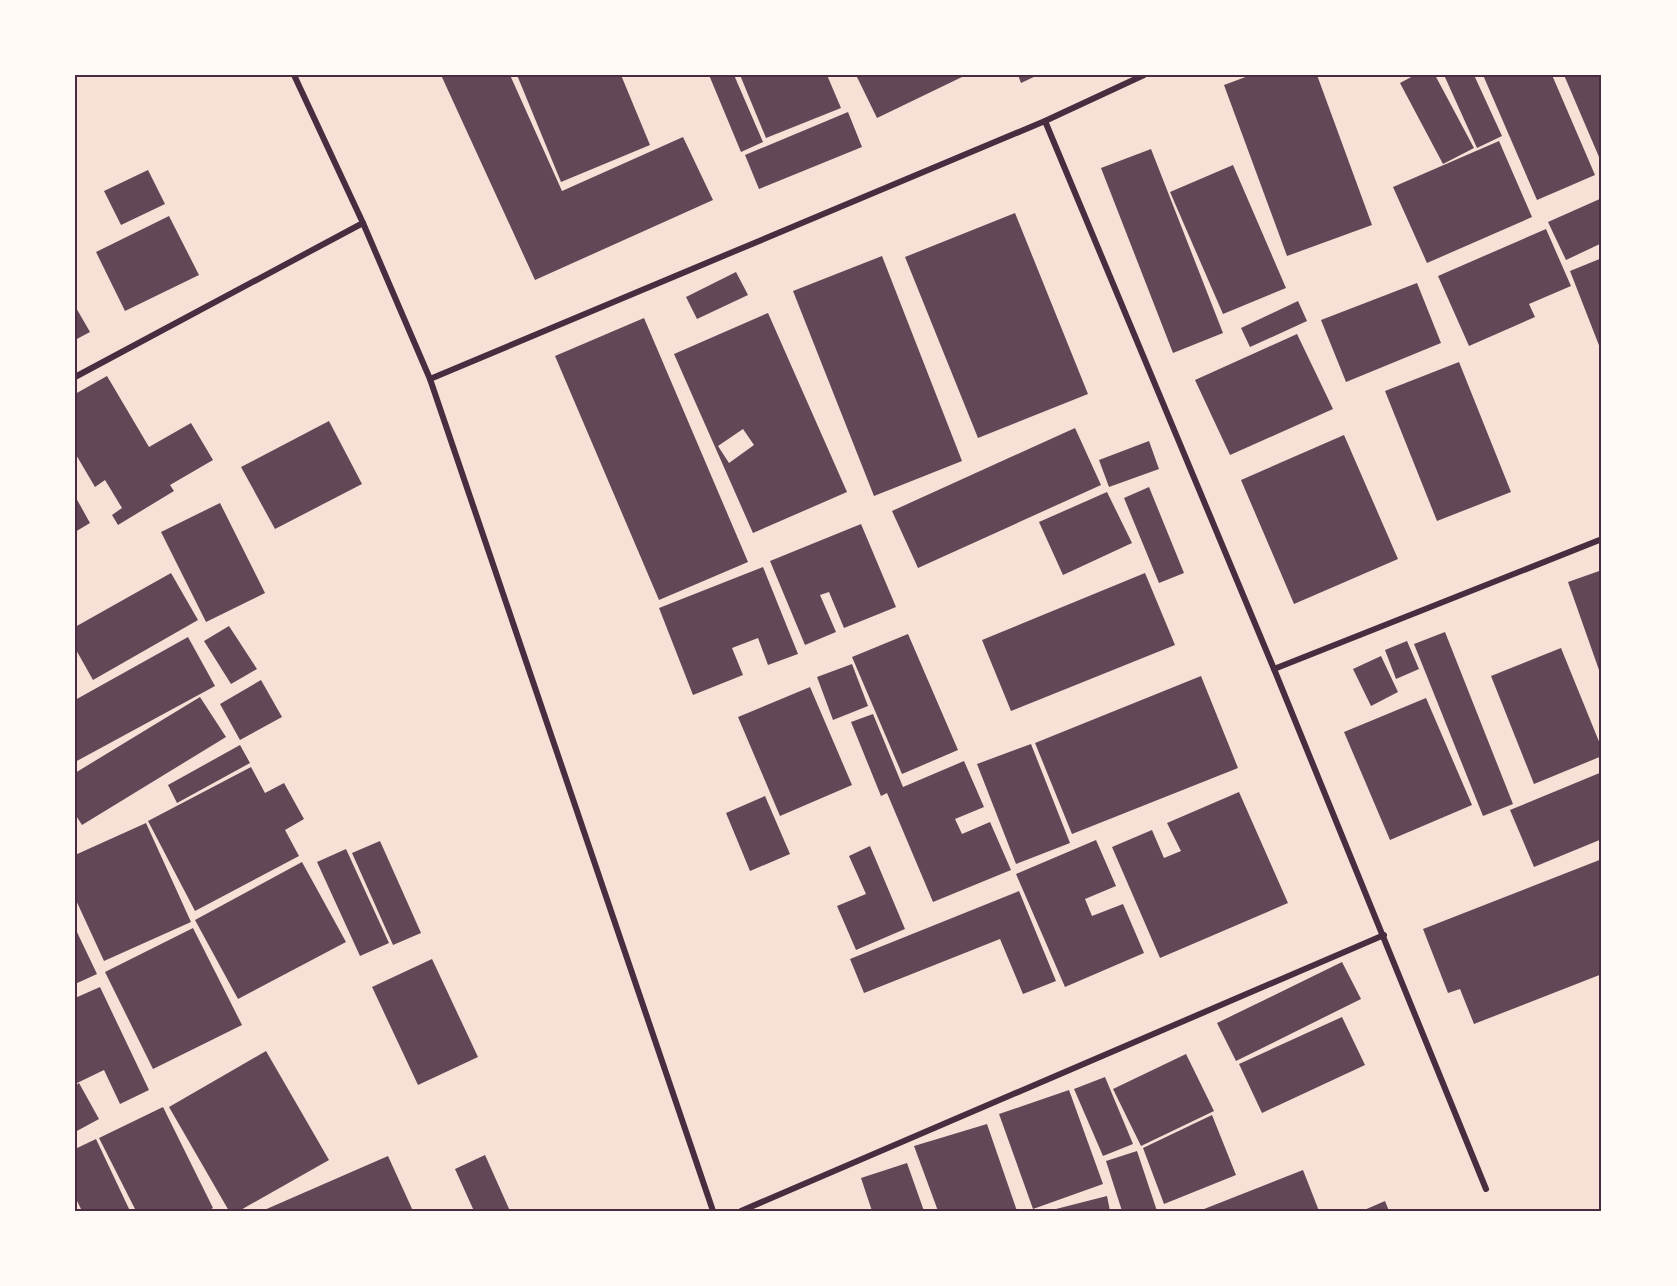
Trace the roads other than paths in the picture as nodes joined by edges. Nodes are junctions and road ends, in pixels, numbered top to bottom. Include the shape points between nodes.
1 (294, 75) edge
2 (1144, 75) edge
3 (1045, 121) junction
4 (363, 223) junction
5 (75, 377) edge
6 (430, 379) junction
7 (1602, 539) edge
8 (1274, 669) junction
9 (1384, 935) junction
10 (1486, 1189) dead end
11 (713, 1211) edge
12 (741, 1211) edge

1 - 4 street
2 - 3 street
3 - 6 street
3 - 8 street
4 - 5 street
4 - 6 street
6 - 11 street
7 - 8 street
8 - 9 street
9 - 10 street
9 - 12 street

